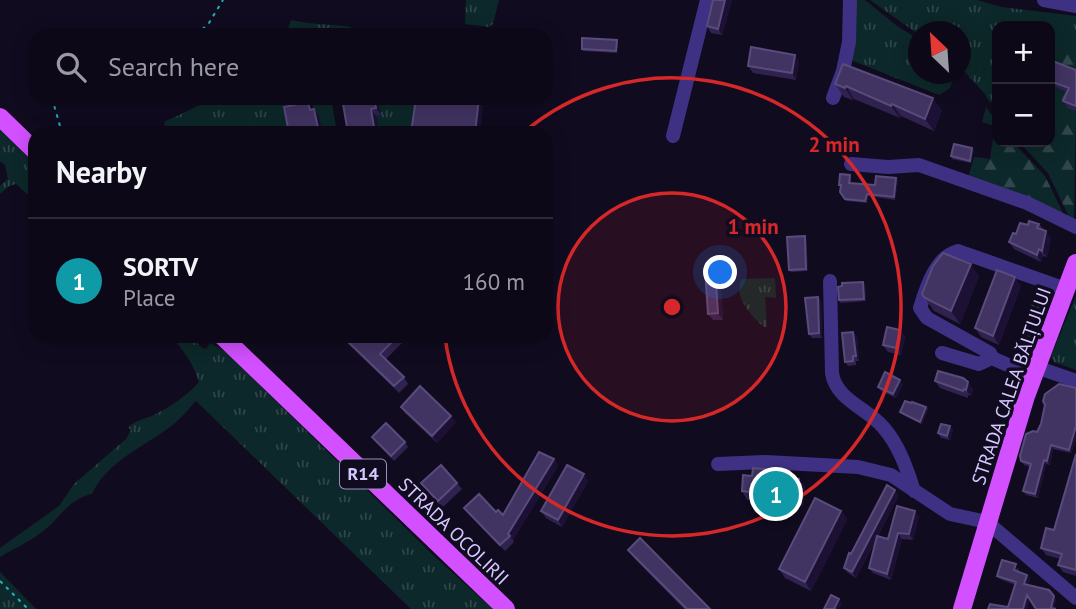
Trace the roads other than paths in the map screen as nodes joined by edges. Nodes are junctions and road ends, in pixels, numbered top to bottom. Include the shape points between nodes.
1 (707, 0) edge
2 (850, 0) edge
3 (1044, 0) edge
4 (1076, 6) edge
5 (833, 98) edge
6 (0, 117) edge
7 (673, 135) dead end
8 (28, 144) edge
9 (851, 164) dead end
10 (1076, 227) edge
11 (1076, 263) edge
12 (830, 281) dead end
13 (1066, 289) junction
14 (229, 343) edge
15 (942, 352) dead end
16 (992, 358) junction
17 (1034, 372) junction
18 (1076, 381) edge
19 (718, 464) dead end
20 (914, 491) junction
21 (987, 522) junction
22 (1076, 598) edge
23 (506, 609) edge
24 (962, 609) edge

1 - 7 street
2 - 5 street via 849,41
3 - 4 street
6 - 8 main road
9 - 10 street via 919,165 1002,192
11 - 13 main road, STRADA CALEA BĂLȚULUI
12 - 20 street via 834,385 884,428 907,468
13 - 16 street via 965,252 945,257 923,298 922,313
13 - 17 main road, STRADA CALEA BĂLȚULUI
14 - 23 main road, STRADA OCOLIRII / R14
15 - 16 street via 979,364
16 - 17 street
17 - 18 street
17 - 21 main road, STRADA CALEA BĂLȚULUI
19 - 20 street via 766,461 858,467 891,475
20 - 21 street via 950,514
21 - 22 street
21 - 24 main road, STRADA CALEA BĂLȚULUI

